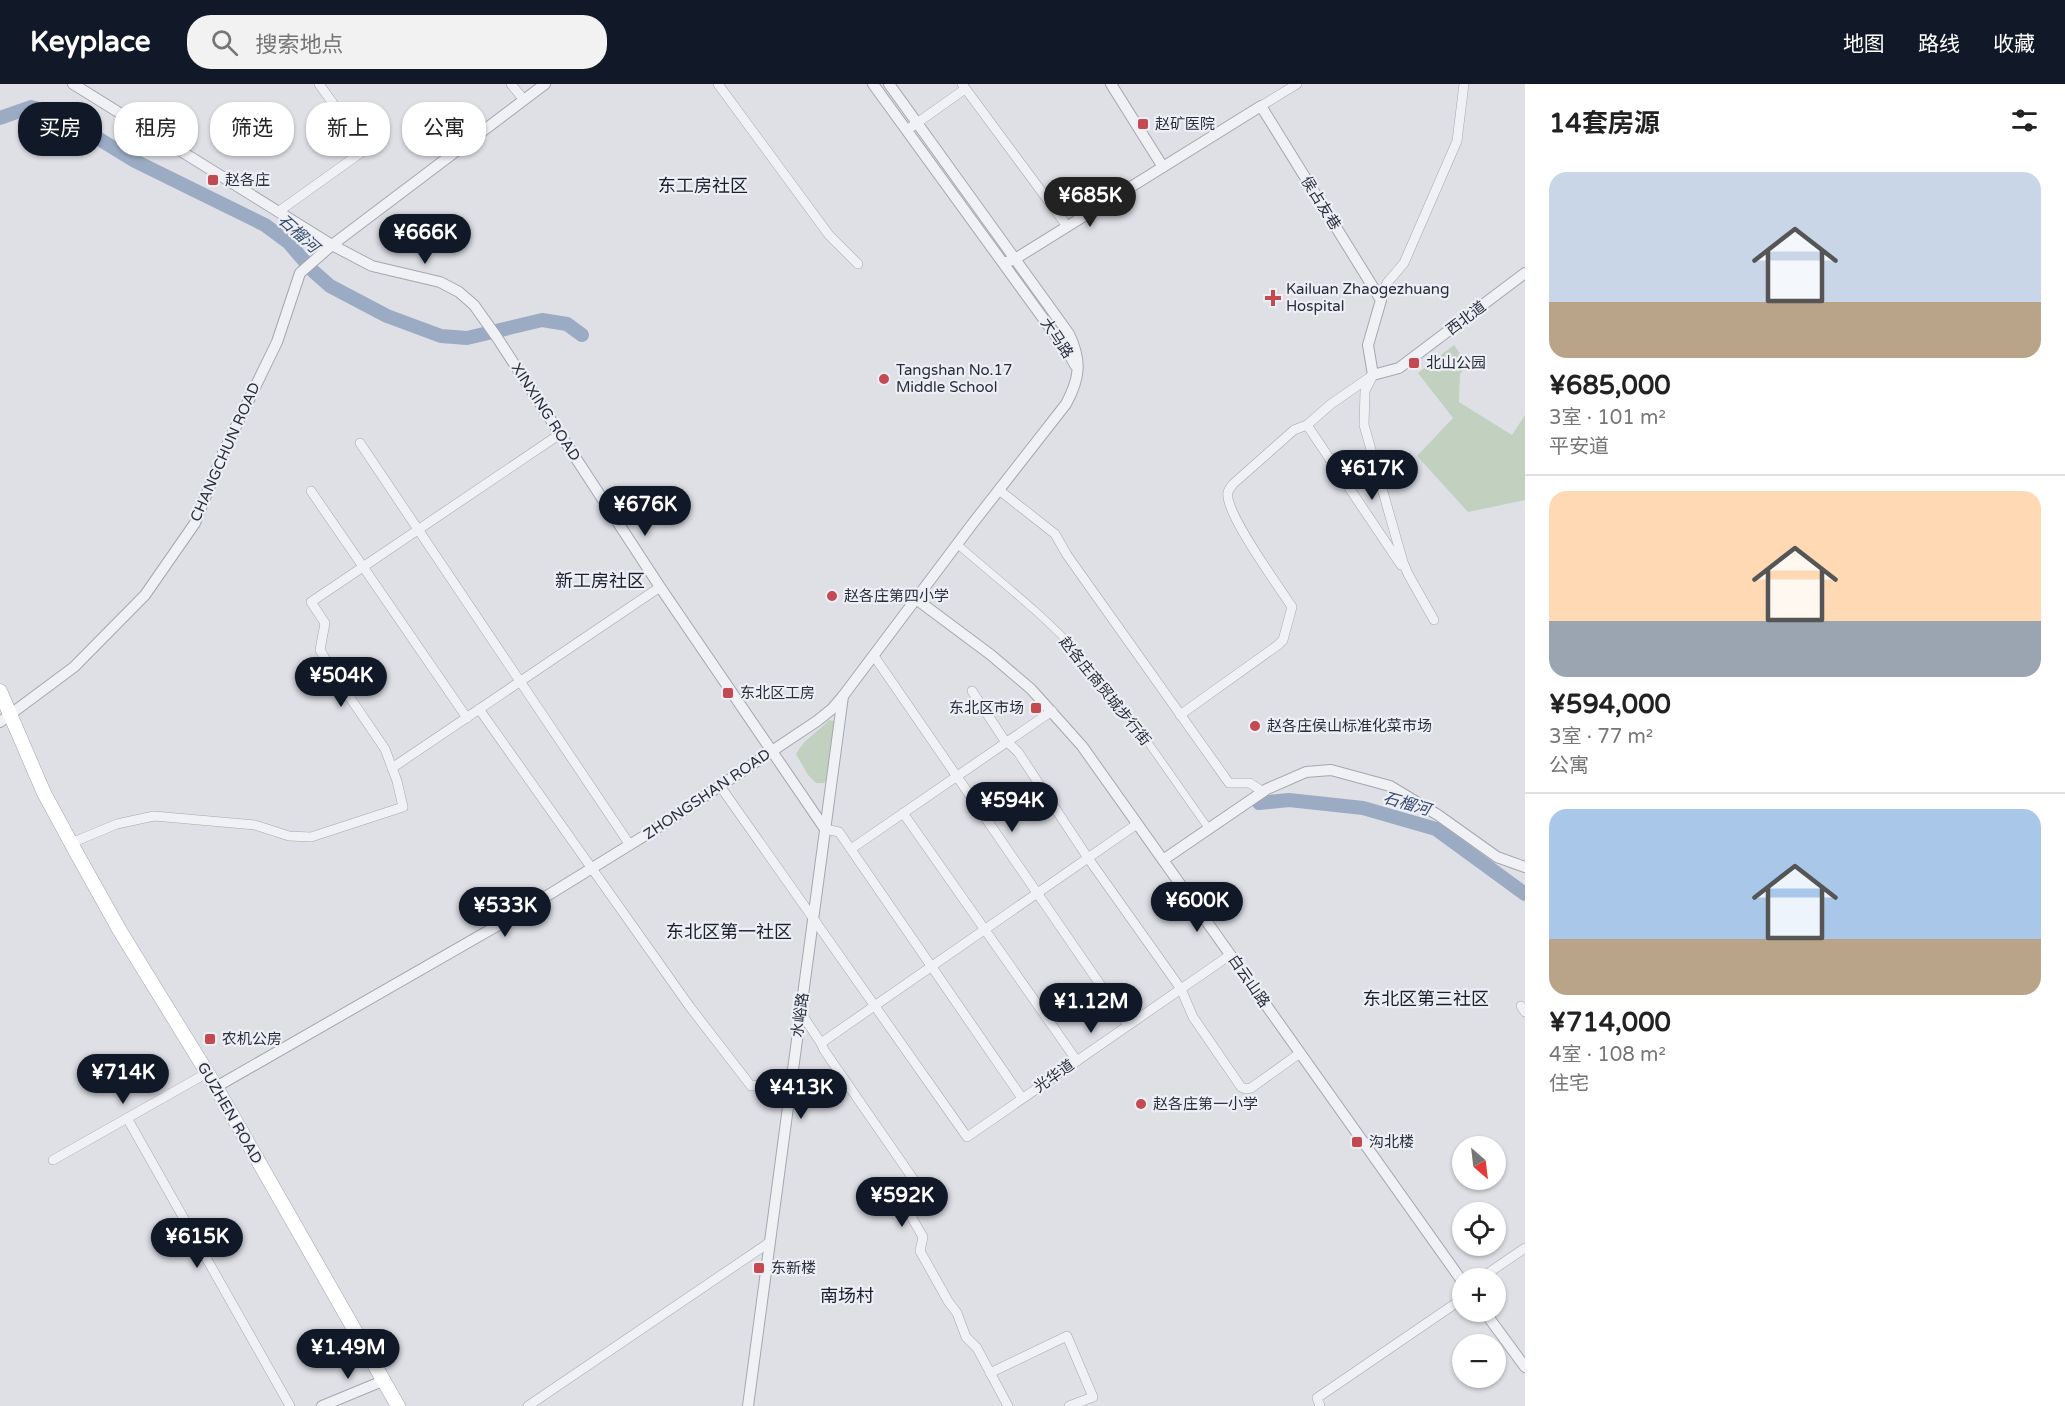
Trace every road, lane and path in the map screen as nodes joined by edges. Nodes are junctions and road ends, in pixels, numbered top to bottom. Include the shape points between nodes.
1 (73, 84) edge
2 (319, 84) edge
3 (512, 84) edge
4 (545, 84) edge
5 (718, 84) edge
6 (873, 84) edge
7 (889, 84) edge
8 (1112, 84) edge
9 (1298, 84) edge
10 (1464, 84) edge
11 (963, 86) edge
12 (524, 100) junction
13 (1261, 106) junction
14 (917, 124) junction
15 (907, 130) junction
16 (1162, 166) junction
17 (278, 212) junction
18 (1067, 226) junction
19 (332, 245) junction
20 (1009, 261) junction
21 (858, 264) dead end
22 (1525, 273) edge
23 (1381, 300) junction
24 (1078, 370) joint
25 (1373, 375) junction
26 (1307, 425) junction
27 (560, 434) junction
28 (360, 443) dead end
29 (999, 490) junction
30 (311, 491) dead end
31 (418, 530) junction
32 (957, 544) junction
33 (363, 567) junction
34 (1408, 574) junction
35 (660, 587) junction
36 (916, 599) junction
37 (1434, 620) dead end
38 (874, 656) junction
39 (520, 681) junction
40 (0, 691) edge
41 (972, 692) dead end
42 (843, 696) junction
43 (479, 709) junction
44 (1052, 711) junction
45 (1180, 715) junction
46 (466, 718) junction
47 (5, 719) edge
48 (1008, 742) junction
49 (771, 751) junction
50 (392, 768) junction
51 (957, 777) junction
52 (720, 786) junction
53 (1263, 792) junction
54 (903, 813) junction
55 (1137, 824) junction
56 (825, 829) junction
57 (1209, 829) junction
58 (71, 843) junction
59 (630, 845) junction
60 (851, 849) junction
61 (1088, 858) junction
62 (1163, 860) junction
63 (1525, 867) edge
64 (591, 869) junction
65 (1037, 893) junction
66 (813, 919) junction
67 (985, 929) junction
68 (1230, 955) junction
69 (932, 966) junction
70 (1180, 989) junction
71 (874, 1006) junction
72 (801, 1013) junction
73 (1128, 1025) junction
74 (821, 1043) junction
75 (1300, 1053) junction
76 (1077, 1060) junction
77 (207, 1073) junction
78 (792, 1082) junction
79 (216, 1087) junction
80 (1022, 1098) junction
81 (127, 1118) junction
82 (53, 1160) dead end
83 (770, 1242) junction
84 (1525, 1248) edge
85 (1453, 1268) edge
86 (1496, 1268) edge
87 (1452, 1306) edge
88 (1492, 1322) edge
89 (1525, 1367) edge
90 (990, 1373) junction
91 (385, 1380) junction
92 (290, 1406) edge
93 (322, 1406) edge
94 (398, 1406) edge
95 (528, 1406) edge
96 (748, 1406) edge
97 (1008, 1406) edge
98 (1069, 1406) edge
99 (1320, 1406) edge

1 - 17 street, XINXING ROAD
2 - 17 street via 366,149
3 - 12 street
4 - 12 street, CHANGCHUN ROAD
5 - 21 street via 830,235
6 - 15 street, 大马路
7 - 14 street, 大马路
8 - 16 street
9 - 13 street
10 - 23 street via 1456,141 1404,263 1387,283
11 - 14 street
11 - 18 street
12 - 19 street, CHANGCHUN ROAD
13 - 16 street
13 - 23 street, 侯占友巷
14 - 15 street
14 - 20 street, 大马路
15 - 20 street, 大马路
16 - 18 street
17 - 19 street, XINXING ROAD
18 - 20 street
19 - 27 street, XINXING ROAD via 372,266 440,282 459,292 488,323
19 - 47 street, CHANGCHUN ROAD via 300,273 277,342 223,453 195,523 145,595 74,667
20 - 24 street, 大马路
22 - 25 street, 西北道 via 1399,368
23 - 25 street via 1368,345
24 - 29 street, ZHONGSHAN ROAD via 1066,404
25 - 26 street
25 - 34 street via 1365,391 1364,425
26 - 34 street
26 - 45 street via 1294,430 1228,492 1242,529 1292,607 1282,640
27 - 31 street
27 - 35 street, XINXING ROAD
28 - 31 street
29 - 32 street, ZHONGSHAN ROAD
29 - 45 street via 1055,534
30 - 33 street
31 - 33 street
31 - 39 street
32 - 36 street, ZHONGSHAN ROAD
32 - 57 street, 赵各庄商贸城步行街 via 1077,651
33 - 46 street
33 - 50 street via 311,602 325,623 320,650 385,748
34 - 37 street
35 - 39 street
35 - 49 street, XINXING ROAD
36 - 38 street, ZHONGSHAN ROAD
36 - 44 street, 白云山路 via 991,655
38 - 42 street, ZHONGSHAN ROAD
38 - 51 street
39 - 43 street
39 - 59 street
40 - 47 main road, GUZHEN ROAD
41 - 48 street
42 - 49 street, ZHONGSHAN ROAD via 817,721
42 - 56 street, 水峪路
43 - 46 street
43 - 64 street
44 - 48 street
44 - 55 street, 白云山路
45 - 53 street via 1228,783 1250,783
46 - 50 street
47 - 58 main road, GUZHEN ROAD
48 - 51 street
48 - 61 street
49 - 52 street, ZHONGSHAN ROAD
49 - 56 street, XINXING ROAD
50 - 58 street via 403,807 312,837 289,836 255,825 154,816 117,824
51 - 54 street
51 - 65 street
52 - 59 street, ZHONGSHAN ROAD
52 - 66 street
53 - 57 street
53 - 63 street via 1306,772 1331,770 1390,786 1497,857
54 - 60 street
54 - 67 street
55 - 61 street
55 - 62 street, 白云山路
56 - 60 street via 839,832
56 - 66 street, 水峪路
57 - 62 street
58 - 77 main road, GUZHEN ROAD
59 - 64 street, ZHONGSHAN ROAD
60 - 69 street
61 - 65 street
61 - 70 street
62 - 68 street, 白云山路
64 - 78 street via 751,1086
64 - 79 street, ZHONGSHAN ROAD
65 - 67 street
65 - 73 street
66 - 71 street
66 - 72 street, 水峪路
67 - 69 street
67 - 76 street
68 - 70 street, 光华道
68 - 75 street, 白云山路
69 - 71 street
69 - 80 street
70 - 73 street, 光华道
70 - 75 street via 1193,1017 1244,1089
71 - 74 street
71 - 80 street, 光华道 via 967,1137
72 - 74 street
72 - 78 street, 水峪路
73 - 76 street, 光华道
74 - 90 street via 916,1183 912,1218 923,1237 920,1251
75 - 85 street, 白云山路
76 - 80 street, 光华道
77 - 79 main road, GUZHEN ROAD
77 - 81 street
78 - 83 street, 水峪路
79 - 91 main road, GUZHEN ROAD
81 - 82 street
81 - 92 street
83 - 95 street
83 - 96 street, 水峪路
84 - 86 street
87 - 99 street via 1317,1398
88 - 89 street
90 - 97 street
90 - 98 street via 1067,1336 1093,1397
91 - 93 street
91 - 94 main road, GUZHEN ROAD

